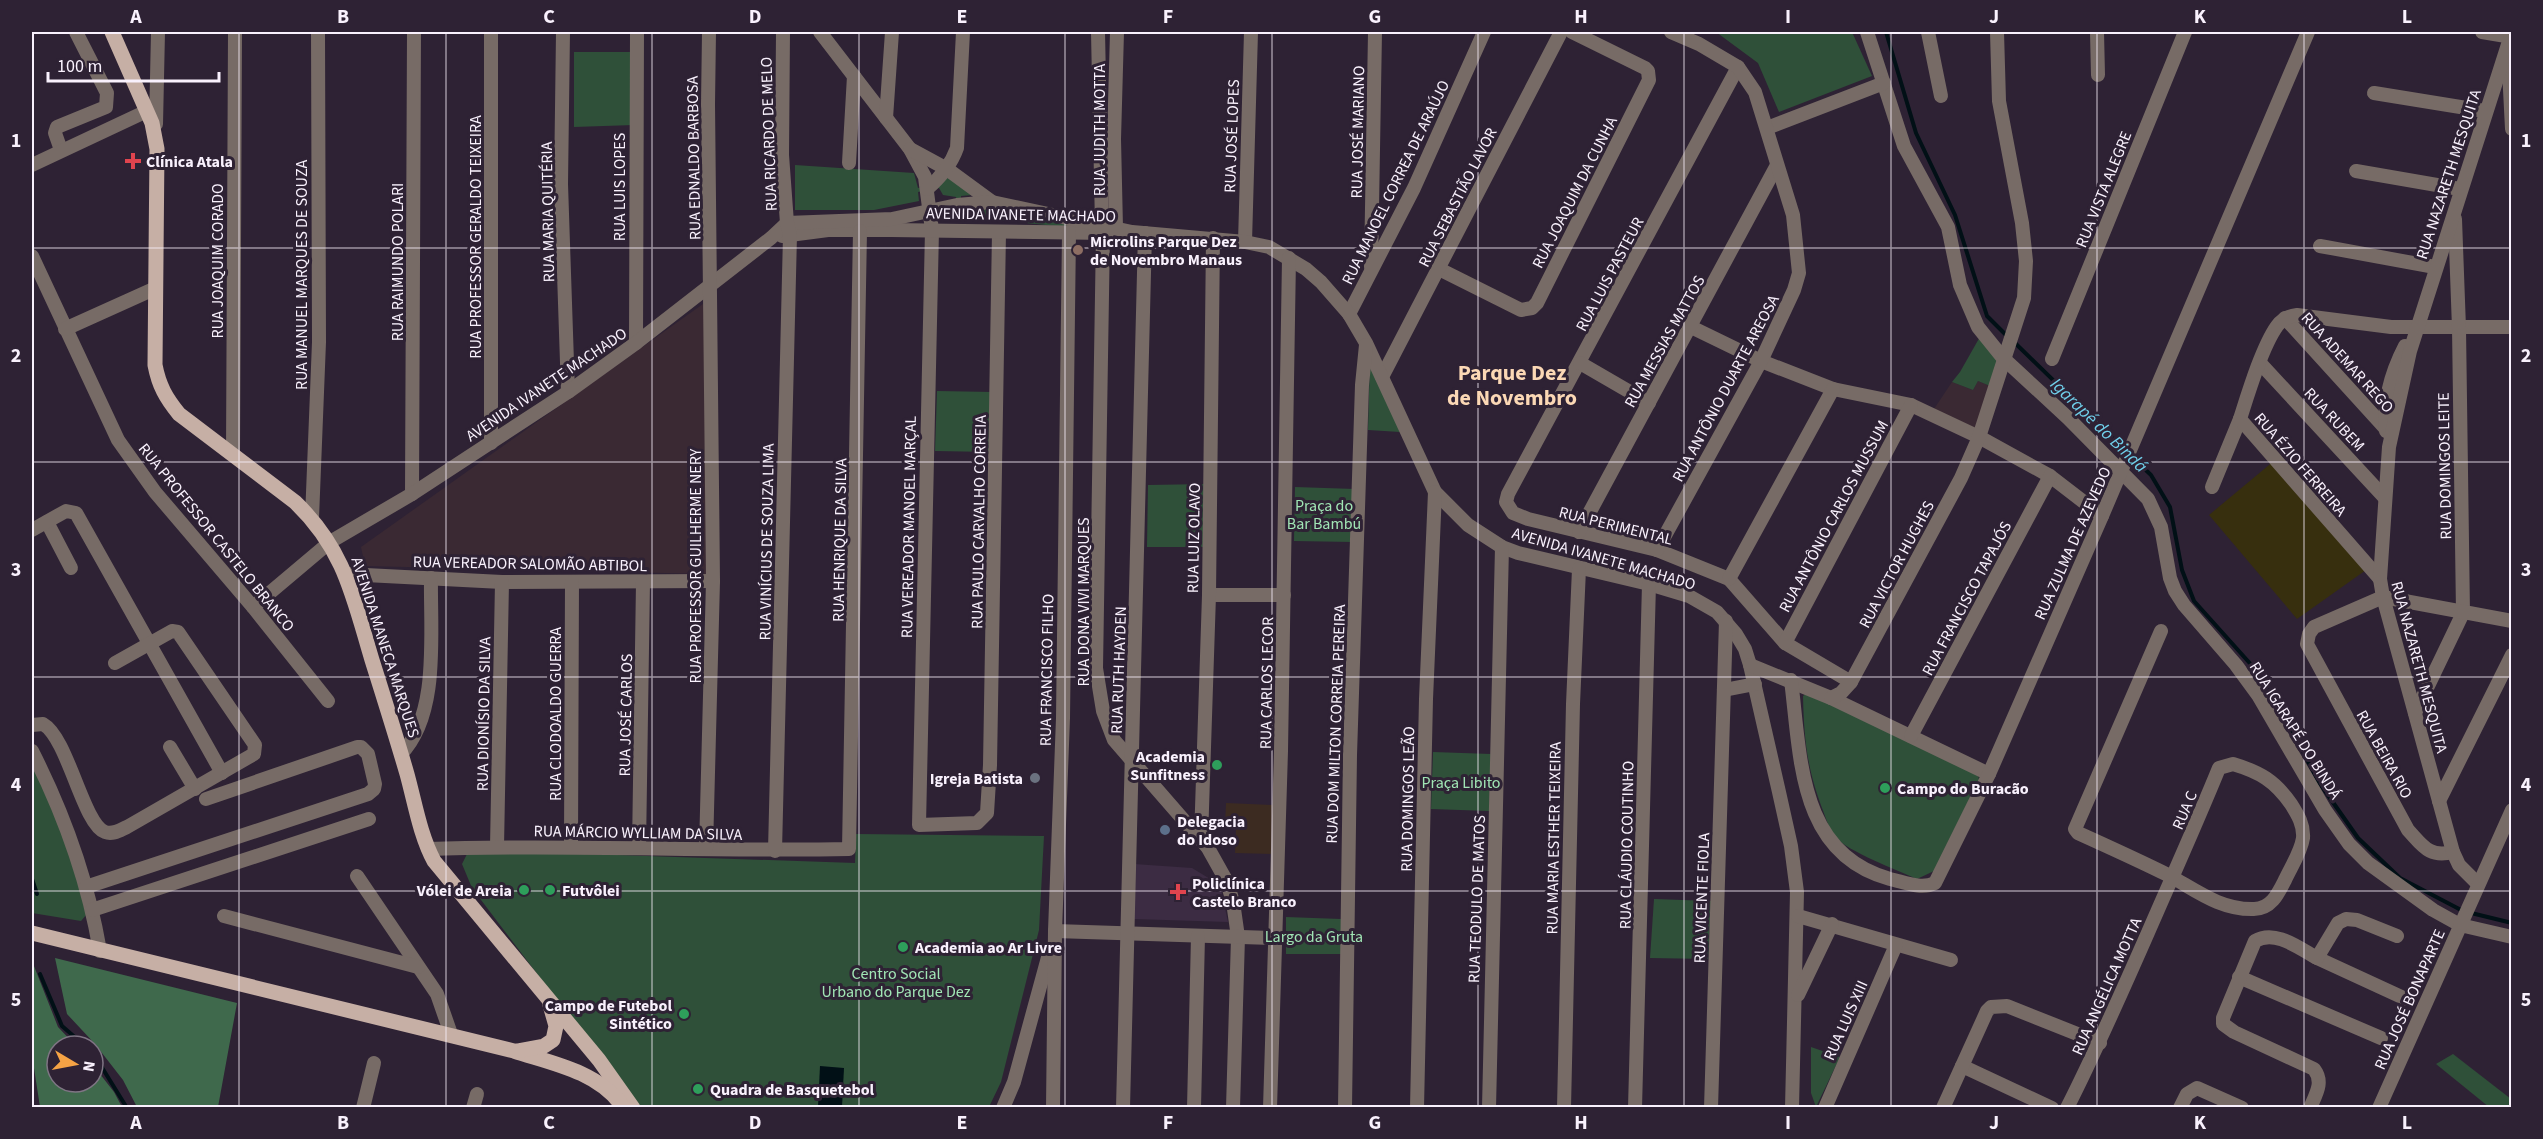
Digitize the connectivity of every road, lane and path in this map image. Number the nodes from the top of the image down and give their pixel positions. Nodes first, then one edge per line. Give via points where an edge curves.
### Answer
1 (76, 32) edge
2 (112, 32) edge
3 (158, 32) edge
4 (235, 32) edge
5 (318, 32) edge
6 (414, 32) edge
7 (491, 32) edge
8 (563, 32) edge
9 (637, 32) edge
10 (709, 32) edge
11 (783, 32) edge
12 (820, 32) edge
13 (892, 32) edge
14 (963, 32) edge
15 (1098, 32) edge
16 (1117, 32) edge
17 (1251, 32) edge
18 (1375, 32) edge
19 (1484, 32) edge
20 (1561, 32) edge
21 (1572, 32) edge
22 (1671, 32) edge
23 (1867, 32) edge
24 (1928, 32) edge
25 (1997, 32) edge
26 (2097, 32) edge
27 (2185, 32) edge
28 (2308, 32) edge
29 (2482, 32) edge
30 (2510, 37) edge
31 (1701, 38) edge
32 (1738, 68) junction
33 (2098, 75) dead end
34 (854, 76) junction
35 (1884, 83) junction
36 (2374, 93) dead end
37 (1941, 96) dead end
38 (147, 111) junction
39 (2485, 111) junction
40 (886, 118) junction
41 (1767, 128) junction
42 (2511, 129) edge
43 (155, 135) junction
44 (910, 149) junction
45 (61, 150) junction
46 (849, 162) dead end
47 (32, 165) edge
48 (1777, 165) junction
49 (947, 169) junction
50 (2356, 171) dead end
51 (927, 189) junction
52 (2460, 189) junction
53 (992, 202) junction
54 (2454, 208) junction
55 (930, 211) junction
56 (1033, 212) junction
57 (789, 229) junction
58 (932, 230) junction
59 (1102, 230) junction
60 (1122, 230) junction
61 (860, 231) junction
62 (999, 232) junction
63 (1026, 232) junction
64 (1069, 232) junction
65 (1146, 234) junction
66 (1212, 238) junction
67 (1245, 242) junction
68 (2320, 246) dead end
69 (32, 256) edge
70 (1289, 258) junction
71 (2436, 267) junction
72 (1371, 269) junction
73 (1439, 269) junction
74 (711, 284) junction
75 (156, 288) junction
76 (1349, 314) junction
77 (2285, 318) junction
78 (2416, 326) junction
79 (1691, 327) junction
80 (2511, 327) edge
81 (2459, 328) junction
82 (65, 329) junction
83 (1366, 343) junction
84 (636, 344) junction
85 (2005, 352) junction
86 (2052, 359) dead end
87 (1761, 361) junction
88 (1580, 363) junction
89 (2260, 363) junction
90 (1382, 378) junction
91 (1833, 389) junction
92 (568, 392) junction
93 (1649, 403) junction
94 (1911, 405) junction
95 (2240, 419) junction
96 (2386, 429) junction
97 (1979, 437) junction
98 (491, 443) junction
99 (2389, 447) junction
100 (233, 454) junction
101 (2123, 467) junction
102 (2050, 476) junction
103 (2212, 486) dead end
104 (1435, 492) junction
105 (412, 494) junction
106 (1508, 494) joint
107 (2385, 498) junction
108 (2102, 516) junction
109 (312, 518) junction
110 (47, 522) junction
111 (32, 530) edge
112 (1580, 532) junction
113 (330, 542) junction
114 (1502, 547) junction
115 (1658, 550) junction
116 (71, 568) dead end
117 (1579, 569) junction
118 (346, 574) junction
119 (431, 578) junction
120 (1729, 579) junction
121 (2380, 579) junction
122 (713, 581) junction
123 (502, 582) junction
124 (572, 582) junction
125 (643, 582) junction
126 (1649, 584) junction
127 (1209, 595) junction
128 (1284, 595) junction
129 (2383, 597) junction
130 (253, 607) junction
131 (2463, 613) junction
132 (1726, 621) junction
133 (2511, 621) edge
134 (2161, 631) dead end
135 (1785, 643) junction
136 (149, 645) junction
137 (2511, 655) edge
138 (115, 663) dead end
139 (1750, 665) junction
140 (1791, 680) junction
141 (1851, 682) junction
142 (1755, 684) junction
143 (1724, 690) junction
144 (1831, 698) junction
145 (328, 701) dead end
146 (2415, 713) junction
147 (32, 725) edge
148 (1911, 736) junction
149 (170, 747) dead end
150 (32, 751) edge
151 (401, 754) junction
152 (1131, 762) junction
153 (222, 773) junction
154 (1989, 774) junction
155 (195, 789) junction
156 (206, 799) dead end
157 (2439, 801) junction
158 (2511, 810) edge
159 (987, 813) joint
160 (369, 819) dead end
161 (1201, 839) junction
162 (571, 846) junction
163 (497, 847) junction
164 (639, 848) junction
165 (428, 849) junction
166 (706, 849) junction
167 (849, 849) joint
168 (775, 851) junction
169 (2453, 852) junction
170 (357, 876) dead end
171 (2172, 878) junction
172 (2478, 884) junction
173 (86, 887) junction
174 (92, 910) junction
175 (224, 916) dead end
176 (1798, 916) junction
177 (2461, 923) junction
178 (1832, 924) junction
179 (1055, 931) junction
180 (32, 933) edge
181 (1127, 933) junction
182 (1198, 936) junction
183 (2397, 936) dead end
184 (1238, 937) junction
185 (2511, 937) edge
186 (1275, 938) junction
187 (1896, 945) junction
188 (100, 951) junction
189 (2317, 957) junction
190 (1951, 960) dead end
191 (418, 967) junction
192 (2239, 977) junction
193 (549, 999) junction
194 (2406, 999) dead end
195 (1795, 1001) junction
196 (451, 1034) junction
197 (2381, 1038) dead end
198 (2100, 1043) junction
199 (514, 1051) junction
200 (374, 1063) dead end
201 (1962, 1066) junction
202 (2182, 1104) edge
203 (363, 1107) edge
204 (623, 1107) edge
205 (633, 1107) edge
206 (1003, 1107) edge
207 (1053, 1107) edge
208 (1123, 1107) edge
209 (1194, 1107) edge
210 (1233, 1107) edge
211 (1270, 1107) edge
212 (1345, 1107) edge
213 (1417, 1107) edge
214 (1489, 1107) edge
215 (1564, 1107) edge
216 (1635, 1107) edge
217 (1711, 1107) edge
218 (1792, 1107) edge
219 (1824, 1107) edge
220 (1943, 1107) edge
221 (2052, 1107) edge
222 (2067, 1107) edge
223 (2242, 1107) edge
224 (2310, 1107) edge
225 (2379, 1107) edge

1 - 45 street via 107,93 108,103 57,127
2 - 38 main road, AVENIDA MANECA MARQUES
3 - 43 street
4 - 100 street, RUA JOAQUIM CORADO
5 - 109 street, RUA MANUEL MARQUES DE SOUZA via 319,342
6 - 105 street, RUA RAIMUNDO POLARI
7 - 98 street, RUA PROFESSOR GERALDO TEIXEIRA
8 - 92 street, RUA MARIA QUITÉRIA via 561,184
9 - 84 street, RUA LUIS LOPES
10 - 74 street, RUA EDNALDO BARBOSA
11 - 57 street, RUA RICARDO DE MELO via 782,155
12 - 34 street
13 - 40 street
14 - 49 street via 960,126 957,148
15 - 59 street, RUA JUDITH MOTTA
16 - 60 street, RUA JUDITH MOTTA via 1114,139
17 - 67 street, RUA JOSÉ LOPES
18 - 72 street, RUA JOSÉ MARIANO
19 - 72 street, RUA MANOEL CORREA DE ARAÚJO via 1414,188
20 - 73 street, RUA SEBASTIÃO LAVOR
21 - 73 street, RUA JOAQUIM DA CUNHA via 1645,68 1649,80 1537,303 1521,310
22 - 31 street
23 - 35 street, RUA IGARAPÉ DO BINDÁ
24 - 37 street
25 - 85 street, RUA VICTOR HUGHES via 2000,101 2026,261 2024,297
26 - 33 street
27 - 86 street, RUA VISTA ALEGRE
28 - 101 street, RUA ZULMA DE AZEVEDO
29 - 30 street
30 - 39 street, RUA NAZARETH MESQUITA
30 - 42 street
31 - 32 street
32 - 41 street, RUA ANTÔNIO DUARTE AREOSA via 1755,92
32 - 88 street, RUA LUIS PASTEUR
34 - 40 street
34 - 46 street
35 - 41 street
35 - 85 street, RUA IGARAPÉ DO BINDÁ via 1904,146 1948,227 1967,308 1978,327
36 - 39 street
38 - 43 main road, AVENIDA MANECA MARQUES
38 - 45 street
39 - 52 street, RUA NAZARETH MESQUITA
40 - 44 street
41 - 48 street, RUA ANTÔNIO DUARTE AREOSA
43 - 75 main road, AVENIDA MANECA MARQUES
44 - 49 street
44 - 51 street, RUA VEREADOR MANOEL MARÇAL
45 - 47 street
48 - 79 street, RUA MESSIAS MATTOS
48 - 87 street, RUA ANTÔNIO DUARTE AREOSA via 1793,215 1799,273
49 - 51 street
49 - 53 street
50 - 52 street
51 - 55 street, RUA VEREADOR MANOEL MARÇAL
52 - 54 street, RUA NAZARETH MESQUITA
53 - 55 street, AVENIDA IVANETE MACHADO
53 - 56 street, AVENIDA IVANETE MACHADO
54 - 71 street, RUA NAZARETH MESQUITA
54 - 81 street, RUA DOMINGOS LEITE
55 - 57 street, AVENIDA IVANETE MACHADO via 876,221 807,221
55 - 58 street, RUA VEREADOR MANOEL MARÇAL
56 - 59 street, AVENIDA IVANETE MACHADO
56 - 63 street
57 - 61 street, AVENIDA IVANETE MACHADO
57 - 74 street, AVENIDA IVANETE MACHADO via 771,238
57 - 168 street, RUA VINÍCIUS DE SOUZA LIMA
58 - 61 street, AVENIDA IVANETE MACHADO
58 - 62 street, AVENIDA IVANETE MACHADO
58 - 159 street, RUA VEREADOR MANOEL MARÇAL via 919,825 977,823
59 - 60 street, AVENIDA IVANETE MACHADO
59 - 64 street, AVENIDA IVANETE MACHADO
59 - 152 street, RUA DONA VIVI MARQUES via 1096,668 1114,740
60 - 65 street, AVENIDA IVANETE MACHADO
61 - 167 street, RUA HENRIQUE DA SILVA
62 - 63 street, AVENIDA IVANETE MACHADO
62 - 159 street, RUA PAULO CARVALHO CORREIA
63 - 64 street, AVENIDA IVANETE MACHADO
64 - 179 street, RUA FRANCISCO FILHO
65 - 66 street, AVENIDA IVANETE MACHADO
65 - 152 street, RUA RUTH HAYDEN
66 - 67 street, AVENIDA IVANETE MACHADO
66 - 127 street, RUA LUIZ OLAVO
67 - 70 street, AVENIDA IVANETE MACHADO via 1269,247
68 - 71 street
69 - 82 street, RUA PROFESSOR CASTELO BRANCO
70 - 76 street, AVENIDA IVANETE MACHADO via 1321,282
70 - 128 street, RUA CARLOS LECOR
71 - 78 street, RUA NAZARETH MESQUITA
72 - 76 street, RUA MANOEL CORREA DE ARAÚJO
73 - 90 street, RUA SEBASTIÃO LAVOR
74 - 84 street, AVENIDA IVANETE MACHADO
74 - 122 street, RUA PROFESSOR GUILHERME NERY
75 - 82 street
75 - 100 main road, AVENIDA MANECA MARQUES via 158,383 179,414
76 - 83 street, AVENIDA IVANETE MACHADO
77 - 78 street via 2297,315 2391,327
77 - 89 street, RUA ÉZIO FERREIRA
77 - 96 street, RUA ADEMAR REGO
78 - 81 street
78 - 96 street, RUA NAZARETH MESQUITA via 2389,384
78 - 99 street, RUA NAZARETH MESQUITA
79 - 87 street
79 - 93 street, RUA MESSIAS MATTOS
80 - 81 street
81 - 131 street, RUA DOMINGOS LEITE
82 - 130 street, RUA PROFESSOR CASTELO BRANCO via 135,467
83 - 90 street, AVENIDA IVANETE MACHADO
83 - 212 street, RUA DOM MILTON CORREIA PEREIRA via 1350,754
84 - 92 street, AVENIDA IVANETE MACHADO
85 - 97 street, RUA VICTOR HUGHES
85 - 101 street, RUA IGARAPÉ DO BINDÁ
87 - 91 street
87 - 115 street, RUA ANTÔNIO DUARTE AREOSA
88 - 93 street
88 - 106 street, RUA LUIS PASTEUR
89 - 95 street, RUA ÉZIO FERREIRA
89 - 107 street, RUA RUBEM
90 - 104 street, AVENIDA IVANETE MACHADO
91 - 94 street
91 - 120 street
92 - 98 street, AVENIDA IVANETE MACHADO
93 - 112 street, RUA MESSIAS MATTOS
94 - 97 street
94 - 135 street, RUA ANTÔNIO CARLOS MUSSUM
95 - 103 street
95 - 121 street, RUA ÉZIO FERREIRA
96 - 99 street, RUA NAZARETH MESQUITA
97 - 102 street
97 - 141 street, RUA VICTOR HUGHES via 1961,478
98 - 105 street, AVENIDA IVANETE MACHADO
99 - 107 street, RUA NAZARETH MESQUITA
100 - 109 main road, AVENIDA MANECA MARQUES
101 - 108 street, RUA ZULMA DE AZEVEDO
101 - 177 street, RUA IGARAPÉ DO BINDÁ via 2156,512 2175,591 2258,694 2349,844 2388,879
102 - 108 street
102 - 148 street, RUA FRANCISCO TAPAJÓS
104 - 114 street, AVENIDA IVANETE MACHADO via 1468,525
104 - 213 street, RUA DOMINGOS LEÃO
105 - 113 street, AVENIDA IVANETE MACHADO
106 - 112 street, RUA PERIMENTAL via 1506,502 1513,513
107 - 121 street, RUA NAZARETH MESQUITA
108 - 154 street, RUA ZULMA DE AZEVEDO
109 - 113 main road, AVENIDA MANECA MARQUES
110 - 111 street
110 - 116 street
110 - 136 street via 66,511 76,513
112 - 115 street, RUA PERIMENTAL
113 - 118 main road, AVENIDA MANECA MARQUES
113 - 130 street, AVENIDA IVANETE MACHADO
114 - 117 street, AVENIDA IVANETE MACHADO
114 - 214 street, RUA TEODULO DE MATOS
115 - 120 street, RUA PERIMENTAL
117 - 126 street, AVENIDA IVANETE MACHADO
117 - 215 street, RUA MARIA ESTHER TEIXEIRA
118 - 119 street, RUA VEREADOR SALOMÃO ABTIBOL
118 - 151 main road, AVENIDA MANECA MARQUES
119 - 123 street, RUA VEREADOR SALOMÃO ABTIBOL
119 - 151 street via 429,692 419,731
120 - 135 street
121 - 129 street, RUA NAZARETH MESQUITA
122 - 125 street, RUA VEREADOR SALOMÃO ABTIBOL
122 - 166 street, RUA PROFESSOR GUILHERME NERY
123 - 124 street, RUA VEREADOR SALOMÃO ABTIBOL
123 - 163 street, RUA DIONÍSIO DA SILVA
124 - 125 street, RUA VEREADOR SALOMÃO ABTIBOL
124 - 162 street, RUA CLODOALDO GUERRA
125 - 164 street, RUA JOSÉ CARLOS
126 - 132 street, AVENIDA IVANETE MACHADO via 1697,600
126 - 216 street, RUA CLÁUDIO COUTINHO
127 - 128 street
127 - 161 street, RUA LUIZ OLAVO
128 - 186 street, RUA CARLOS LECOR
129 - 131 street
129 - 146 street, RUA NAZARETH MESQUITA
129 - 169 street, RUA BEIRA RIO via 2314,627 2307,644 2408,830 2434,854
130 - 145 street, RUA PROFESSOR CASTELO BRANCO
131 - 133 street
131 - 146 street, RUA DOMINGOS LEITE
132 - 139 street, AVENIDA IVANETE MACHADO
132 - 143 street, RUA VICENTE FIOLA
134 - 171 street via 2074,829
135 - 141 street
136 - 138 street
136 - 153 street
136 - 153 street via 172,631 178,632 255,745 254,754
137 - 157 street
139 - 140 street
139 - 142 street, AVENIDA IVANETE MACHADO
140 - 144 street
140 - 154 street, RUA ZULMA DE AZEVEDO via 1810,803 1822,830 1857,865 1887,878 1928,886 1940,876
141 - 144 street, RUA VICTOR HUGHES
142 - 143 street
142 - 176 street, AVENIDA IVANETE MACHADO via 1791,846
143 - 217 street, RUA VICENTE FIOLA
144 - 148 street
146 - 157 street, RUA NAZARETH MESQUITA
147 - 155 street via 43,724 54,736 95,821 107,832 128,827
148 - 154 street
149 - 155 street
150 - 173 street via 58,808
151 - 165 main road, AVENIDA MANECA MARQUES
152 - 161 street, RUA DONA VIVI MARQUES
152 - 181 street, RUA RUTH HAYDEN
153 - 155 street
156 - 173 street via 357,747 368,754 375,784 368,794
157 - 169 street, RUA NAZARETH MESQUITA
158 - 172 street, RUA JOSÉ BONAPARTE
160 - 174 street
161 - 184 street, RUA DONA VIVI MARQUES via 1227,882
162 - 163 street, RUA MÁRCIO WYLLIAM DA SILVA
162 - 164 street, RUA MÁRCIO WYLLIAM DA SILVA
163 - 165 street, RUA MÁRCIO WYLLIAM DA SILVA
164 - 166 street, RUA MÁRCIO WYLLIAM DA SILVA
165 - 193 main road, AVENIDA MANECA MARQUES via 441,873
166 - 168 street, RUA MÁRCIO WYLLIAM DA SILVA
167 - 168 street, RUA MÁRCIO WYLLIAM DA SILVA
169 - 172 street, RUA NAZARETH MESQUITA via 2459,865
170 - 191 street
171 - 171 street, RUA C via 2232,908 2268,905 2276,898 2301,848 2299,816 2279,787 2246,768 2233,764 2219,768
171 - 198 street, RUA ANGÉLICA MOTTA
172 - 177 street, RUA JOSÉ BONAPARTE
173 - 174 street
174 - 188 street
175 - 191 street
176 - 178 street
176 - 195 street, AVENIDA IVANETE MACHADO
177 - 185 street, RUA IGARAPÉ DO BINDÁ
177 - 225 street, RUA JOSÉ BONAPARTE
178 - 187 street
178 - 195 street
179 - 181 street
179 - 206 street via 1014,1082
179 - 207 street, RUA FRANCISCO FILHO
180 - 188 main road
181 - 182 street
181 - 208 street, RUA RUTH HAYDEN
182 - 184 street
182 - 209 street
183 - 189 street via 2357,920 2341,921
184 - 186 street
184 - 210 street, RUA DONA VIVI MARQUES
186 - 211 street, RUA CARLOS LECOR
187 - 190 street
187 - 219 street, RUA LUIS XIII
188 - 196 main road
189 - 192 street via 2284,940 2262,938 2255,941
189 - 194 street
191 - 196 street via 436,994
192 - 197 street
192 - 224 street via 2223,1023 2314,1070 2320,1082
193 - 199 main road via 556,1026 553,1040 544,1046
193 - 205 main road, AVENIDA MANECA MARQUES
195 - 218 street, AVENIDA IVANETE MACHADO
196 - 199 main road
198 - 201 street via 2007,1006 1991,1007
198 - 222 street, RUA ANGÉLICA MOTTA
199 - 204 main road via 587,1076
200 - 203 street
201 - 220 street
201 - 221 street
202 - 223 street via 2197,1088

